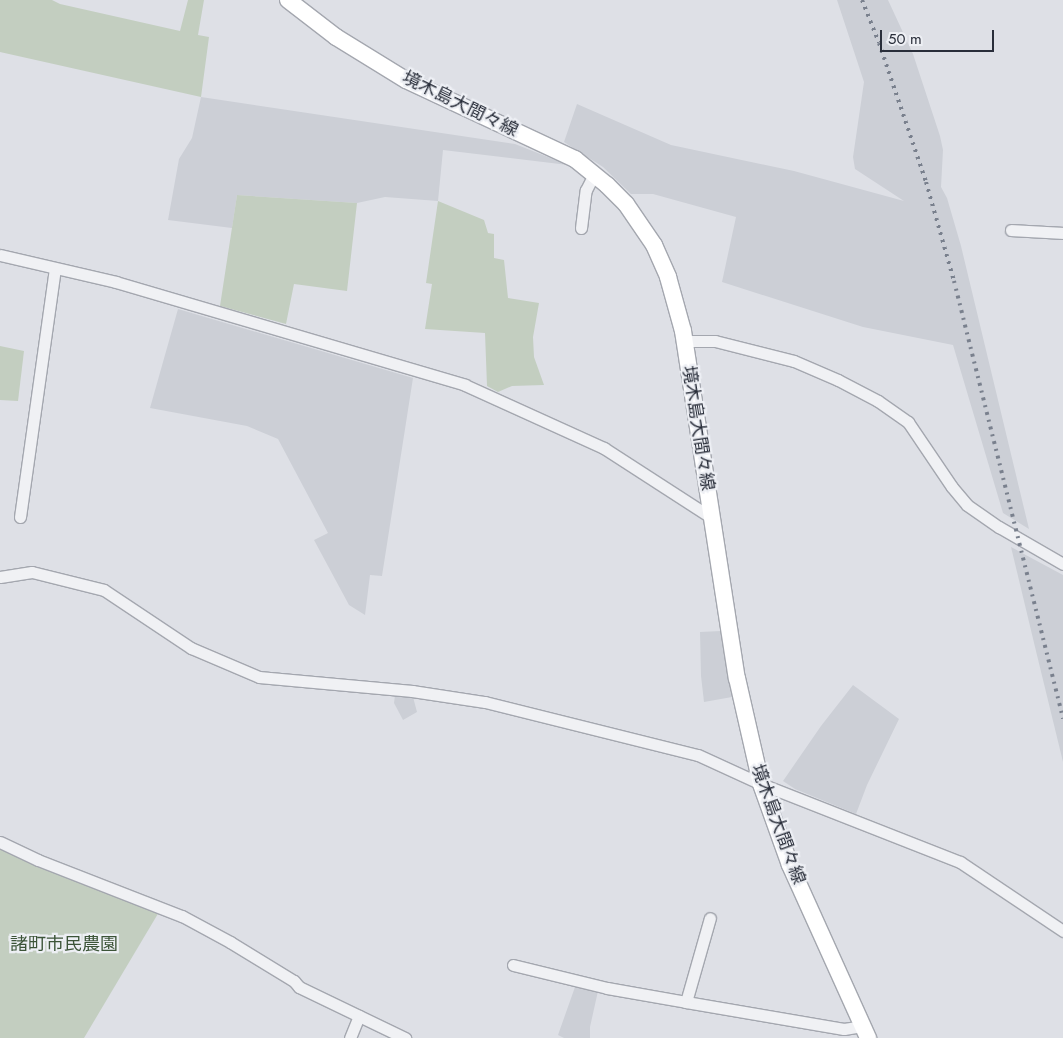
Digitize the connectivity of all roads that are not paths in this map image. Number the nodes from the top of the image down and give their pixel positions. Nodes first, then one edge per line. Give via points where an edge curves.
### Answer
1 (288, 0) edge
2 (594, 174) junction
3 (581, 228) dead end
4 (1011, 230) dead end
5 (1063, 233) edge
6 (0, 255) edge
7 (55, 268) junction
8 (684, 340) junction
9 (20, 517) dead end
10 (712, 518) junction
11 (1063, 564) edge
12 (0, 577) edge
13 (761, 784) junction
14 (0, 842) edge
15 (710, 918) dead end
16 (1063, 931) edge
17 (513, 965) dead end
18 (686, 1002) junction
19 (359, 1016) junction
20 (865, 1032) edge
21 (350, 1038) edge
22 (405, 1038) edge

1 - 2 main road, 境木島大間々線 via 336,37 406,80 566,154
2 - 3 street via 586,190
2 - 8 main road, 境木島大間々線 via 626,204 654,245 673,292
4 - 5 street
6 - 7 street
7 - 9 street
7 - 10 street via 128,285 465,385 596,444
8 - 10 main road, 境木島大間々線
8 - 11 street via 715,341 794,361 878,401 908,422 967,505
10 - 13 main road, 境木島大間々線 via 741,699
12 - 13 street via 32,572 104,590 191,648 259,677 412,691 485,702 698,755
13 - 16 street via 960,862
13 - 20 main road, 境木島大間々線 via 790,865
14 - 19 street via 182,916 230,942 299,987
15 - 18 street
17 - 18 street via 606,988
18 - 20 street
19 - 21 street
19 - 22 street

